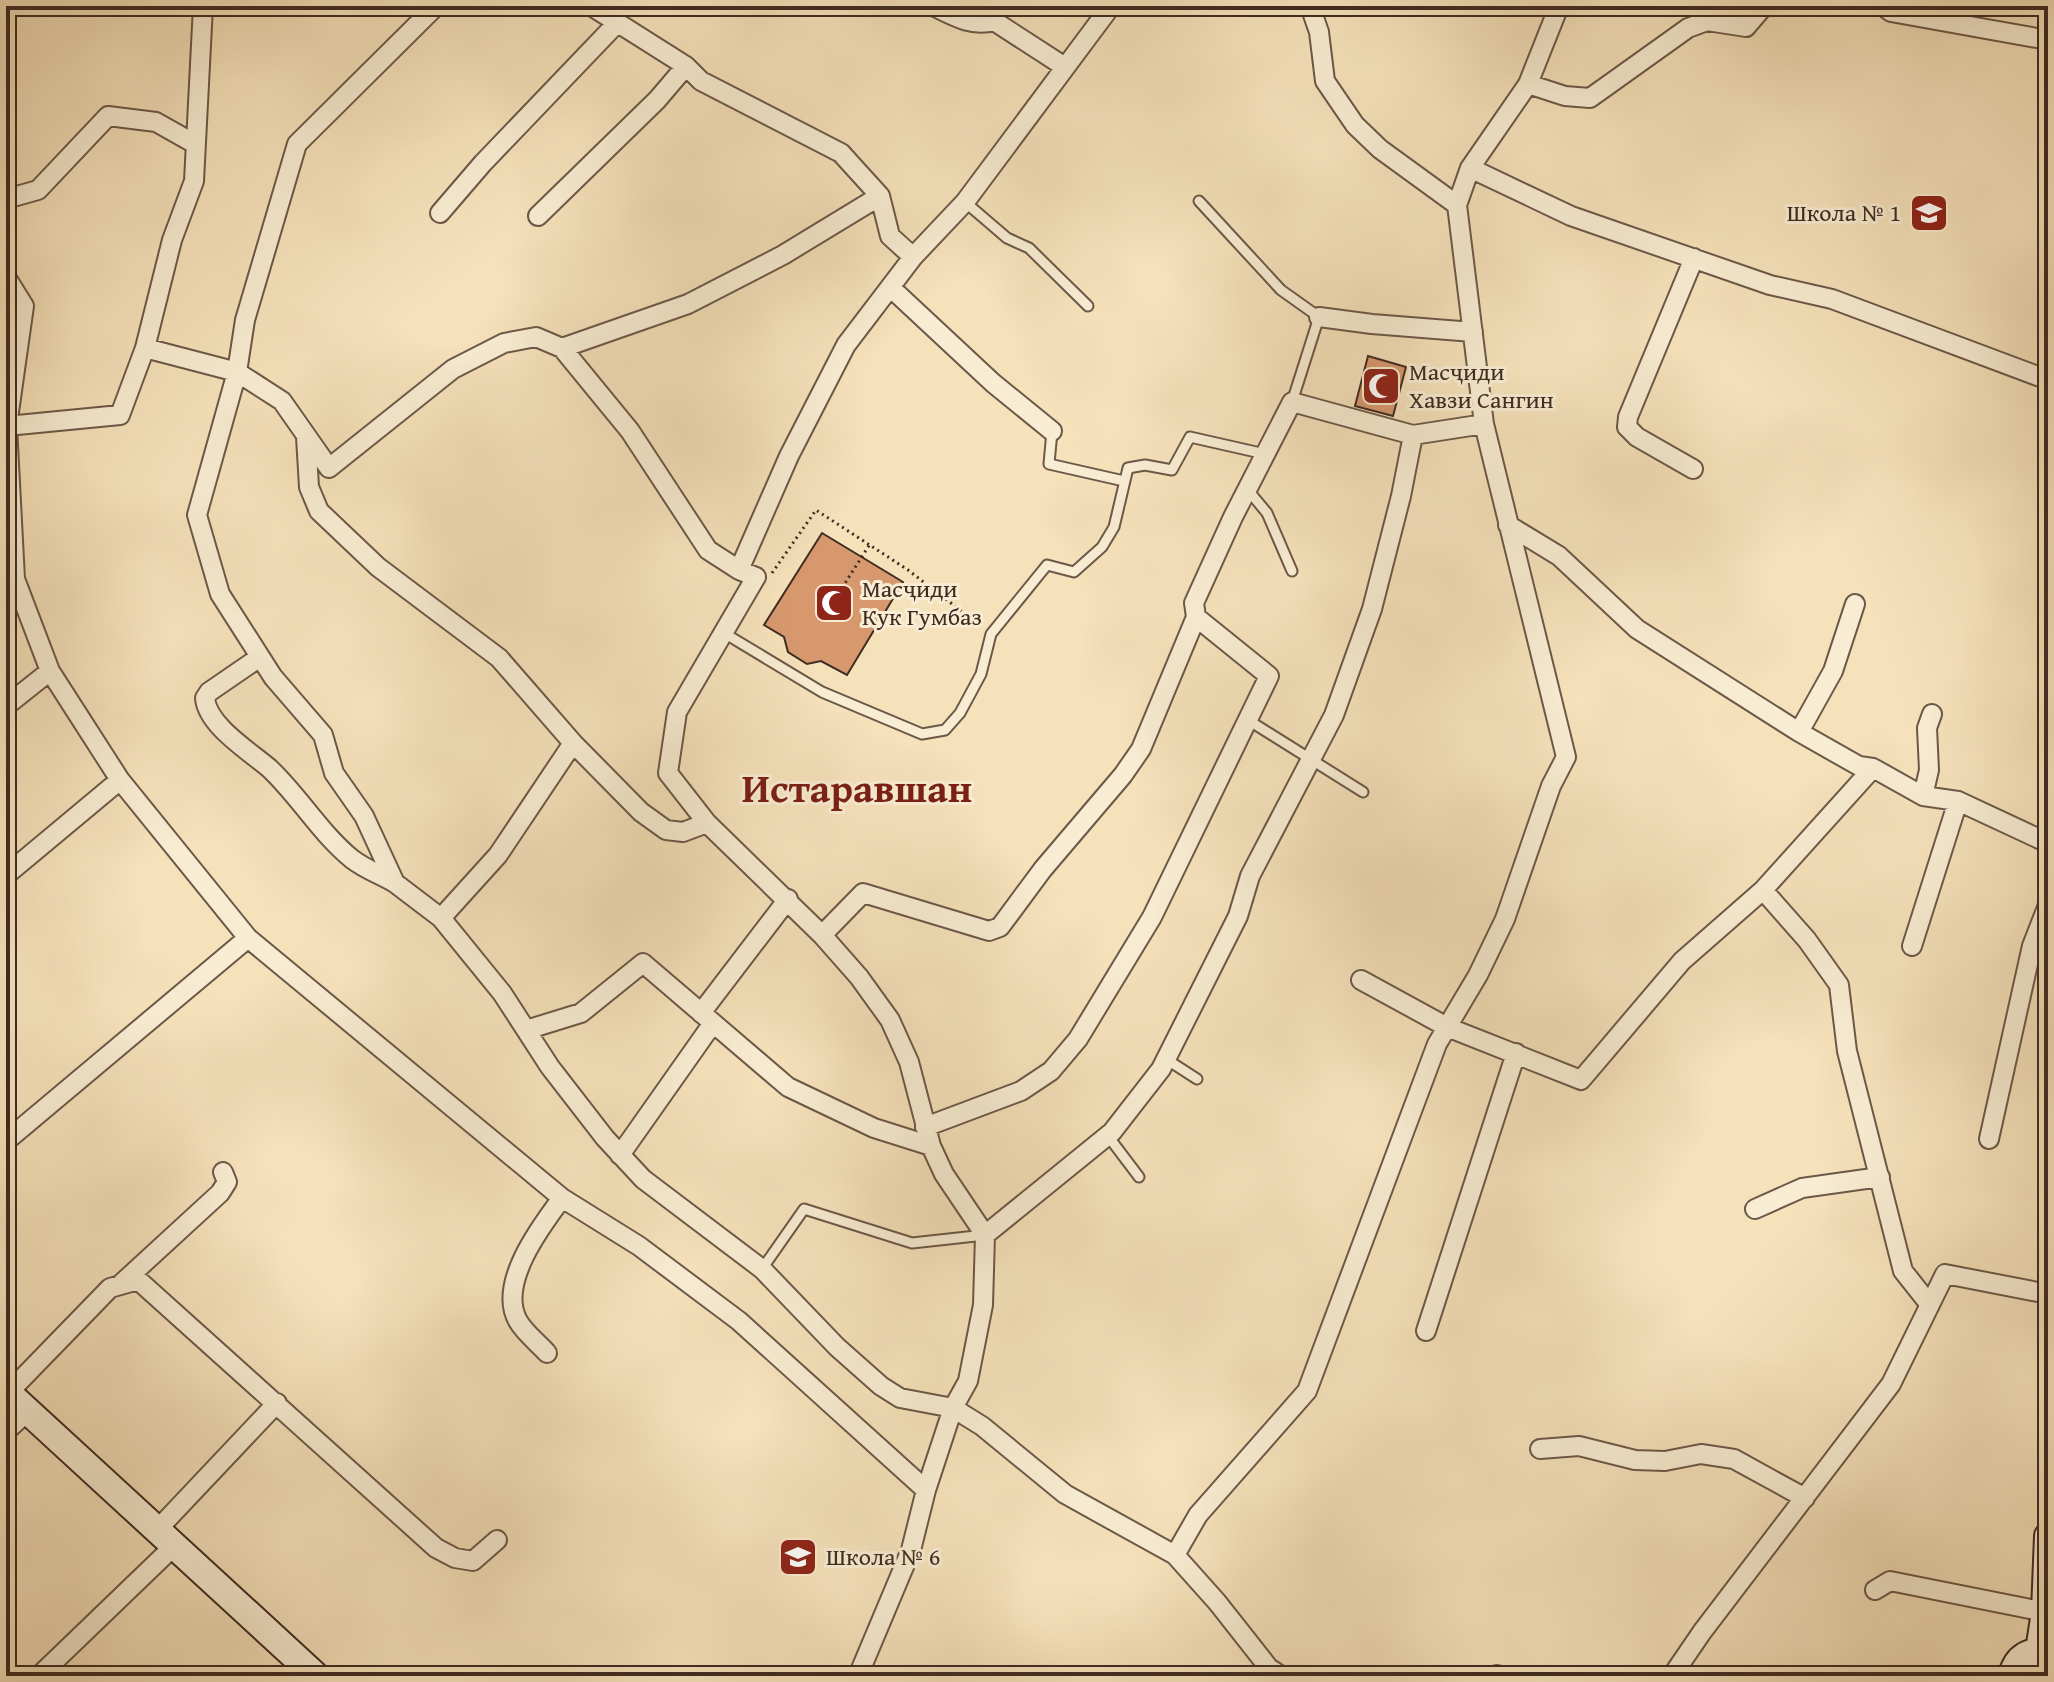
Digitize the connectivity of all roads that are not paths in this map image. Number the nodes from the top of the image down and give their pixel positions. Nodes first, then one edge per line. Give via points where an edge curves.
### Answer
1 (203, 6) edge
2 (436, 6) edge
3 (591, 6) edge
4 (933, 6) edge
5 (1111, 6) edge
6 (1310, 6) edge
7 (1559, 6) edge
8 (1764, 6) edge
9 (1883, 6) edge
10 (992, 13) edge
11 (618, 22) junction
12 (2048, 40) edge
13 (686, 66) junction
14 (1065, 67) junction
15 (1528, 84) junction
16 (195, 144) junction
17 (1470, 168) junction
18 (880, 196) junction
19 (6, 199) edge
20 (1199, 201) dead end
21 (965, 202) junction
22 (1457, 205) junction
23 (440, 213) dead end
24 (538, 216) dead end
25 (913, 257) junction
26 (1694, 258) junction
27 (6, 277) edge
28 (890, 287) junction
29 (1088, 306) dead end
30 (1319, 317) junction
31 (1473, 332) junction
32 (145, 348) junction
33 (562, 348) junction
34 (237, 372) junction
35 (2043, 378) dead end
36 (1292, 402) junction
37 (1484, 424) junction
38 (7, 426) edge
39 (1052, 431) joint
40 (306, 434) junction
41 (1413, 435) junction
42 (1265, 454) junction
43 (1693, 469) dead end
44 (1124, 481) junction
45 (1247, 489) junction
46 (1508, 525) junction
47 (1292, 571) dead end
48 (747, 573) junction
49 (11, 580) edge
50 (1855, 604) dead end
51 (1196, 617) junction
52 (724, 633) junction
53 (260, 657) junction
54 (50, 671) junction
55 (6, 706) edge
56 (1932, 714) dead end
57 (1248, 720) junction
58 (1799, 732) junction
59 (573, 743) junction
60 (1311, 758) junction
61 (1873, 768) junction
62 (120, 780) junction
63 (1363, 792) dead end
64 (1923, 796) junction
65 (1958, 801) junction
66 (707, 823) junction
67 (2048, 843) edge
68 (6, 875) edge
69 (395, 883) junction
70 (1763, 890) junction
71 (788, 899) junction
72 (2048, 905) edge
73 (441, 918) junction
74 (822, 935) junction
75 (248, 938) junction
76 (1912, 946) dead end
77 (1361, 980) dead end
78 (707, 1018) junction
79 (1447, 1027) junction
80 (526, 1030) junction
81 (1516, 1053) junction
82 (1166, 1059) junction
83 (1197, 1079) dead end
84 (925, 1127) junction
85 (1108, 1136) junction
86 (1989, 1139) dead end
87 (6, 1141) edge
88 (931, 1146) junction
89 (620, 1155) junction
90 (223, 1172) dead end
91 (1139, 1177) dead end
92 (1880, 1177) junction
93 (562, 1198) junction
94 (1755, 1209) dead end
95 (985, 1235) junction
96 (762, 1269) junction
97 (120, 1285) junction
98 (2048, 1294) edge
99 (1930, 1305) junction
100 (1426, 1331) dead end
101 (547, 1353) dead end
102 (7, 1392) edge
103 (277, 1403) junction
104 (953, 1408) junction
105 (27, 1412) junction
106 (6, 1431) edge
107 (1540, 1449) dead end
108 (926, 1490) junction
109 (1805, 1498) junction
110 (2048, 1536) edge
111 (165, 1538) junction
112 (497, 1540) dead end
113 (1175, 1555) junction
114 (1875, 1590) dead end
115 (2045, 1612) junction
116 (2044, 1652) edge
117 (39, 1676) edge
118 (316, 1676) edge
119 (858, 1676) edge
120 (1281, 1676) edge
121 (1672, 1676) edge
122 (2012, 1676) edge

1 - 16 street
2 - 34 street via 297,144 245,320
3 - 11 street
4 - 10 street via 973,23 982,24
5 - 14 street
6 - 22 street via 1325,81 1355,125
7 - 15 street
8 - 15 street via 1746,27 1707,21 1688,28 1590,98
9 - 12 street via 1891,12
10 - 14 street
11 - 13 street
11 - 23 street
13 - 18 street via 701,81 841,153
13 - 24 street
14 - 21 street
15 - 17 street
16 - 19 street via 156,122 108,116 38,190
16 - 32 street via 194,181 172,240
17 - 22 street
17 - 26 street via 1571,216
18 - 25 street via 890,236
18 - 33 street via 688,304
20 - 30 lane via 1281,290
21 - 25 street
21 - 29 lane via 1007,238 1029,248
22 - 31 street
25 - 28 street
26 - 35 street via 1770,285 1832,299
26 - 43 street via 1627,427
27 - 38 street via 24,306
28 - 39 street
28 - 48 street via 846,345 789,456
30 - 31 street
30 - 36 lane
31 - 37 street
32 - 34 street
32 - 38 street via 120,415
33 - 40 street via 536,337 504,343 453,369 329,468
33 - 48 street via 630,431 708,550
34 - 40 street via 282,401
34 - 53 street via 197,515 220,594
36 - 41 street
36 - 42 street
37 - 41 street
37 - 46 street
38 - 49 street
39 - 44 lane via 1049,464
40 - 59 street via 309,487 319,511 378,567 499,658
41 - 60 street via 1372,609 1334,715
42 - 44 lane via 1190,437 1172,470 1128,468
42 - 45 street
44 - 52 lane via 1114,527 1102,547 1074,572 1047,565 991,634 981,674 945,730 922,734 822,692
45 - 47 lane via 1267,513
45 - 51 street via 1194,603
46 - 58 street via 1559,556 1637,629
46 - 79 street via 1566,757 1505,919
48 - 52 street
49 - 54 street
50 - 58 street via 1833,671
51 - 57 street via 1269,676
51 - 74 street via 1141,749 1000,927 989,931 863,893
52 - 66 street via 677,712 668,773
53 - 69 street via 323,735 334,773 364,816
53 - 69 street via 209,692 205,709 271,770 335,843
54 - 55 street
54 - 62 street
56 - 64 street
57 - 60 lane
57 - 84 street via 1152,917 1078,1039 1051,1071 1021,1091
58 - 61 street via 1859,766
59 - 66 street via 666,830 683,832
59 - 73 street via 498,855
60 - 63 lane
60 - 82 street
61 - 64 street
61 - 70 street
62 - 68 street
62 - 75 street
64 - 65 street
65 - 67 street
65 - 76 street
66 - 71 street
69 - 73 street
70 - 81 street via 1682,961 1581,1080
70 - 92 street via 1839,985 1847,1051
71 - 74 street
71 - 78 street
72 - 86 street via 2032,946
73 - 80 street
74 - 84 street via 890,1020 909,1062
75 - 87 street
75 - 93 street
77 - 79 street
78 - 80 street via 643,963 581,1013
78 - 88 street via 788,1087 874,1128
78 - 89 street
79 - 81 street
79 - 113 street via 1307,1391 1198,1515
80 - 89 street
81 - 100 street
82 - 83 lane
82 - 85 street
84 - 88 street
85 - 91 lane
85 - 95 street
88 - 95 street
89 - 96 street via 643,1179
90 - 97 street via 227,1182 220,1193
92 - 94 street via 1802,1188
92 - 99 street via 1903,1271
93 - 101 street via 534,1236 512,1296 517,1320
93 - 108 street via 639,1246 739,1321
95 - 96 lane via 912,1243 804,1209
95 - 104 street via 983,1305 968,1381
96 - 104 street via 881,1386 900,1398
97 - 102 street via 110,1288
97 - 103 street via 138,1280
98 - 99 street via 1945,1274
99 - 109 street via 1891,1384
102 - 105 main road
103 - 111 street
103 - 112 street via 436,1548 473,1561
104 - 108 street
104 - 113 street via 1065,1494
105 - 106 street
105 - 111 main road
107 - 109 street via 1579,1446 1635,1460 1701,1454 1734,1459
108 - 119 street via 911,1550
109 - 121 street
110 - 115 main road
111 - 117 street
111 - 118 main road
113 - 120 street
114 - 115 street via 1890,1581
115 - 116 main road
116 - 122 main road via 2020,1659

